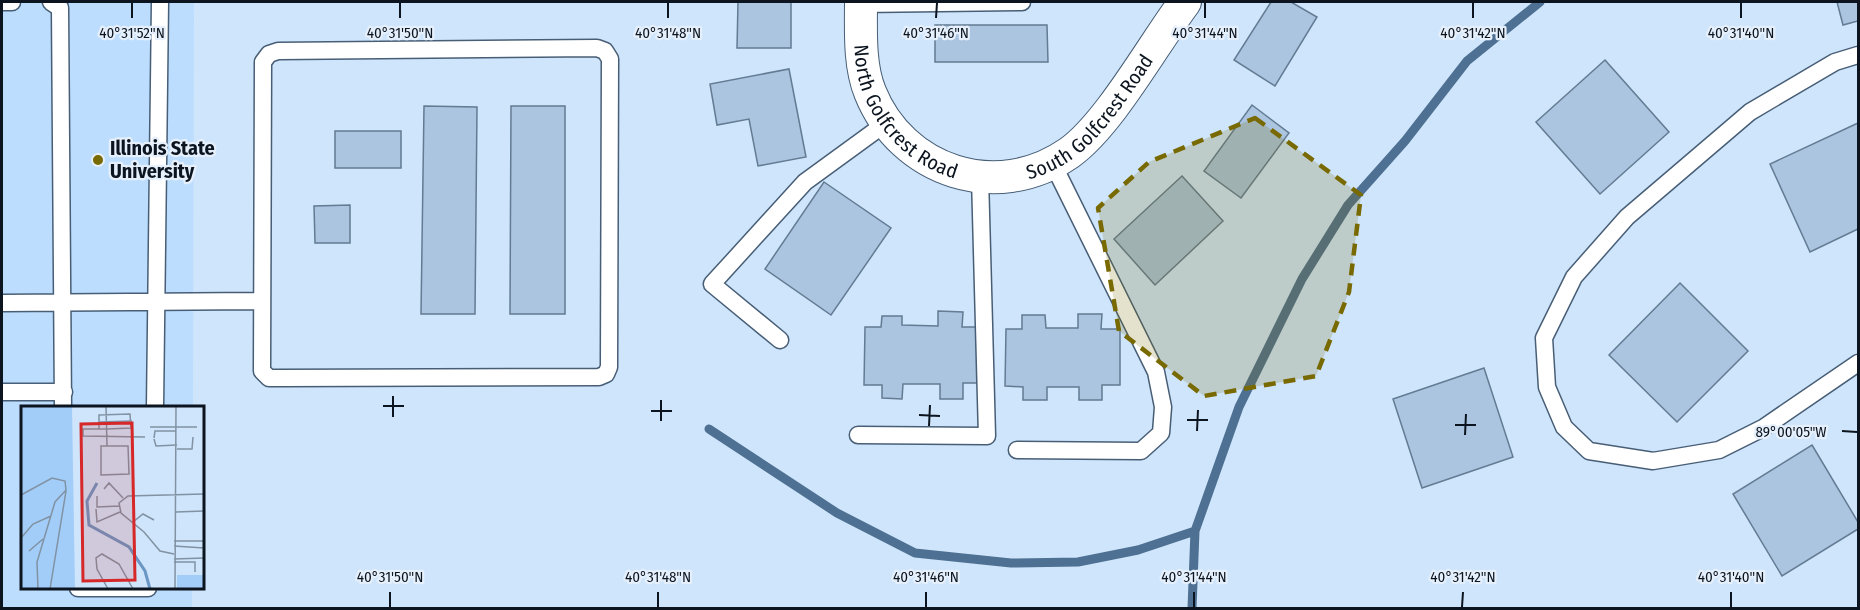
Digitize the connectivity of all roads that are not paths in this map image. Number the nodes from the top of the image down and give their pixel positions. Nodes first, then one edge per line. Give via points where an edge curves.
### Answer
1 (2, 2) edge
2 (12, 2) edge
3 (51, 2) edge
4 (160, 2) edge
5 (1022, 2) edge
6 (861, 3) edge
7 (1173, 6) edge
8 (1858, 55) edge
9 (886, 123) junction
10 (1052, 162) junction
11 (990, 177) junction
12 (262, 301) junction
13 (64, 302) junction
14 (156, 302) junction
15 (2, 303) edge
16 (780, 340) dead end
17 (1858, 363) edge
18 (2, 392) edge
19 (64, 400) edge
20 (155, 406) edge
21 (858, 435) dead end
22 (1017, 450) dead end

1 - 2 lane
3 - 13 lane via 60,8
4 - 14 lane
5 - 6 lane
6 - 9 street, North Golfcrest Road via 869,91
7 - 10 street, South Golfcrest Road via 1118,99 1070,153
8 - 17 lane via 1835,62 1750,112 1627,217 1574,277 1544,338 1547,387 1564,427 1589,451 1653,461 1719,450 1763,428
9 - 11 street, North Golfcrest Road via 922,158 945,170
9 - 16 lane via 805,182 712,284
10 - 11 street, South Golfcrest Road via 1026,173
10 - 22 lane via 1156,372 1163,407 1161,433 1141,451
11 - 21 lane via 987,436
12 - 12 lane via 263,62 269,54 597,48 605,51 610,59 606,374 269,378 262,372
12 - 14 lane
13 - 14 lane
13 - 15 lane
13 - 19 lane
14 - 20 lane
18 - 19 lane

